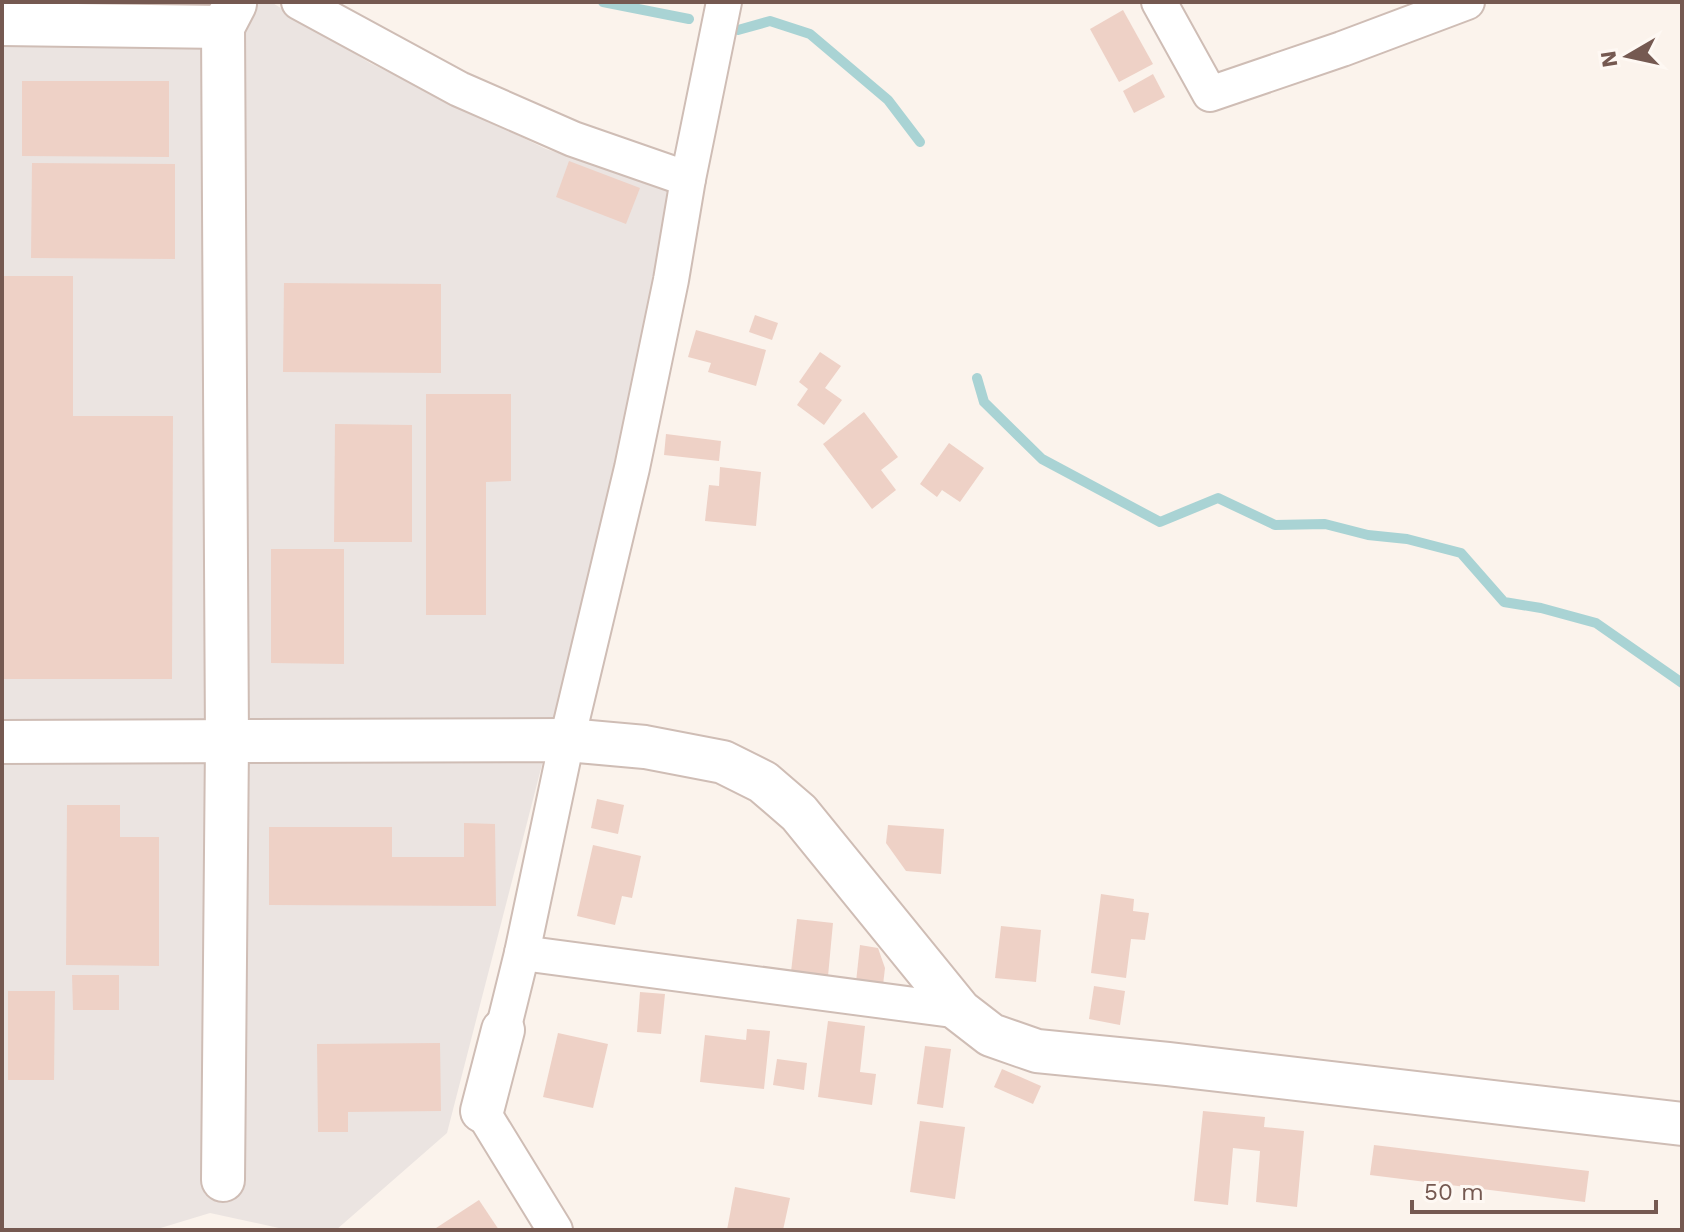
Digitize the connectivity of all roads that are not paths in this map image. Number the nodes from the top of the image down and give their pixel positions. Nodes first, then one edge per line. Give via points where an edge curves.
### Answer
1 (299, 2) edge
2 (724, 2) edge
3 (1159, 2) edge
4 (1467, 2) edge
5 (230, 14) edge
6 (2, 24) edge
7 (688, 179) junction
8 (567, 740) junction
9 (2, 742) edge
10 (227, 742) junction
11 (522, 953) junction
12 (960, 1011) junction
13 (503, 1030) joint
14 (482, 1111) joint
15 (1682, 1124) edge
16 (223, 1180) dead end
17 (555, 1230) edge

1 - 7 street via 459,89 573,139
2 - 7 street
3 - 4 street via 1210,94
5 - 6 street
5 - 10 street
7 - 8 street via 632,468
8 - 10 street
8 - 11 street
8 - 12 street via 723,762 763,782 799,813
9 - 10 street
10 - 16 street
11 - 12 street
11 - 13 street
12 - 15 street via 991,1035 1037,1051
13 - 14 street
14 - 17 street

